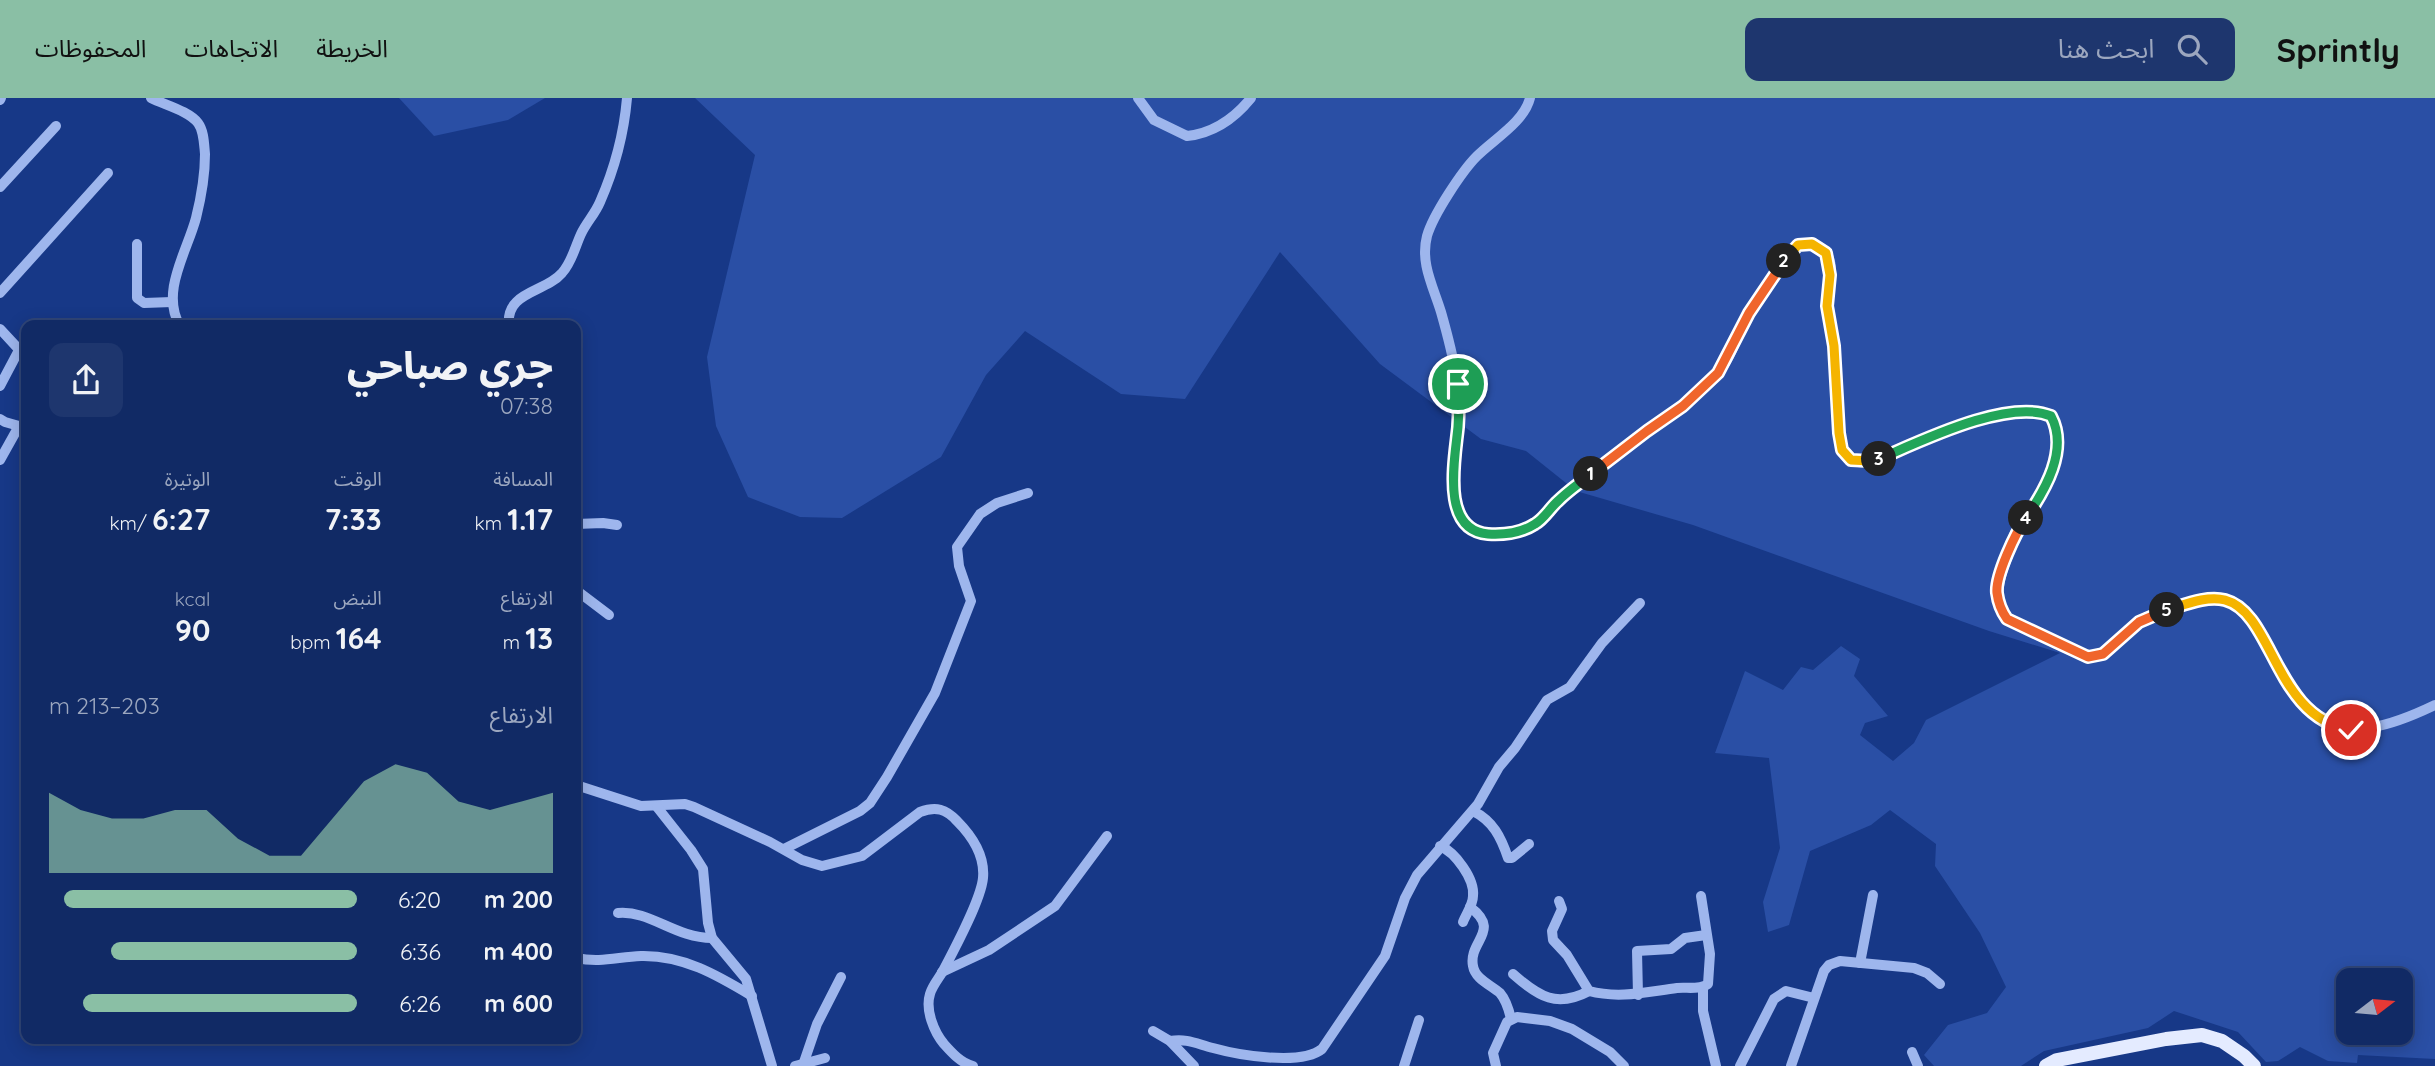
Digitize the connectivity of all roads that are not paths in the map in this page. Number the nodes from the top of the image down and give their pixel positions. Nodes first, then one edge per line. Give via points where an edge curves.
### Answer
1 (151, 98) edge
2 (627, 98) edge
3 (1138, 98) edge
4 (1251, 98) edge
5 (1530, 98) edge
6 (55, 126) dead end
7 (108, 173) dead end
8 (0, 187) edge
9 (137, 244) dead end
10 (0, 293) edge
11 (172, 302) junction
12 (177, 320) edge
13 (509, 320) edge
14 (0, 329) edge
15 (21, 353) edge
16 (21, 355) edge
17 (0, 386) edge
18 (0, 419) edge
19 (21, 426) edge
20 (21, 430) edge
21 (0, 460) edge
22 (1028, 493) dead end
23 (581, 524) edge
24 (617, 525) dead end
25 (581, 594) edge
26 (1640, 603) dead end
27 (609, 615) dead end
28 (2435, 705) edge
29 (581, 787) edge
30 (657, 807) junction
31 (1473, 811) junction
32 (1107, 836) dead end
33 (1528, 844) dead end
34 (1440, 846) junction
35 (784, 849) junction
36 (1873, 895) dead end
37 (1701, 896) dead end
38 (1559, 901) dead end
39 (1470, 907) junction
40 (618, 913) dead end
41 (1463, 922) dead end
42 (1706, 935) junction
43 (712, 938) junction
44 (581, 959) edge
45 (1860, 963) junction
46 (942, 972) junction
47 (1513, 974) dead end
48 (841, 977) dead end
49 (1940, 984) dead end
50 (1703, 987) junction
51 (1589, 991) junction
52 (1638, 995) junction
53 (752, 996) junction
54 (1815, 998) junction
55 (1557, 1000) junction
56 (1511, 1018) junction
57 (1419, 1020) dead end
58 (1550, 1021) junction
59 (1153, 1031) dead end
60 (1170, 1041) junction
61 (1912, 1052) dead end
62 (825, 1058) dead end
63 (799, 1064) edge
64 (772, 1066) edge
65 (973, 1066) edge
66 (1194, 1066) edge
67 (1404, 1066) edge
68 (1496, 1066) edge
69 (1624, 1066) edge
70 (1716, 1066) edge
71 (1740, 1066) edge
72 (1791, 1066) edge
73 (1918, 1066) edge
74 (2046, 1066) edge
75 (2254, 1066) edge

1 - 11 street via 192,117 202,128 204,145 196,219
2 - 13 street via 600,204 562,274 513,304
3 - 4 street via 1153,120 1187,136 1218,127
5 - 28 street via 1511,125 1461,173 1428,233 1423,259 1458,384 1455,498 1461,518 1473,530 1508,534 1538,523 1567,493 1683,406 1721,368 1785,258 1798,245 1812,244 1828,258 1827,306 1839,433 1848,458 1871,461 2013,412 2040,411 2051,416 2057,426 2051,474 2015,533 1998,583 2007,619 2088,657 2103,654 2150,616 2188,603 2225,600 2246,613 2285,681 2322,721 2351,730 2366,728
6 - 8 street
7 - 10 street
9 - 11 street via 137,298 144,303
11 - 12 street
14 - 15 street
16 - 17 street
18 - 19 street
20 - 21 street
22 - 35 street via 980,514 957,547 971,601 934,693 870,803
23 - 24 street
25 - 27 street
26 - 31 street via 1602,643 1570,687 1547,700
29 - 30 street
30 - 35 street via 685,804
30 - 43 street via 703,869
31 - 33 street via 1488,820 1508,858
31 - 34 street
32 - 46 street via 1055,906 989,950
34 - 39 street via 1457,858 1471,882
34 - 60 street via 1408,891 1376,972 1318,1052 1255,1056 1189,1040
35 - 46 street via 822,866 845,862 879,845 920,812 930,808 951,814 977,849 983,880
36 - 45 street
37 - 42 street
38 - 51 street via 1561,912 1553,940
39 - 41 street
39 - 56 street via 1480,914 1484,928 1474,970 1504,999
40 - 43 street via 633,911 687,935
42 - 50 street via 1710,977
42 - 52 street via 1685,938 1671,949 1637,951
43 - 53 street via 746,978
44 - 53 street via 594,962 640,956 688,962
45 - 49 street via 1914,968
45 - 54 street via 1829,965
46 - 65 street via 929,995 930,1015 937,1036
47 - 55 street
48 - 63 street
50 - 52 street
50 - 70 street via 1703,1011
51 - 52 street
51 - 55 street
53 - 64 street
54 - 71 street via 1786,991 1774,999
54 - 72 street
55 - 58 street
56 - 58 street
56 - 68 street via 1493,1053
57 - 67 street
58 - 69 street via 1585,1036
59 - 60 street
60 - 66 street
61 - 73 street
62 - 63 street
74 - 75 main road via 2066,1058 2202,1035 2222,1041

